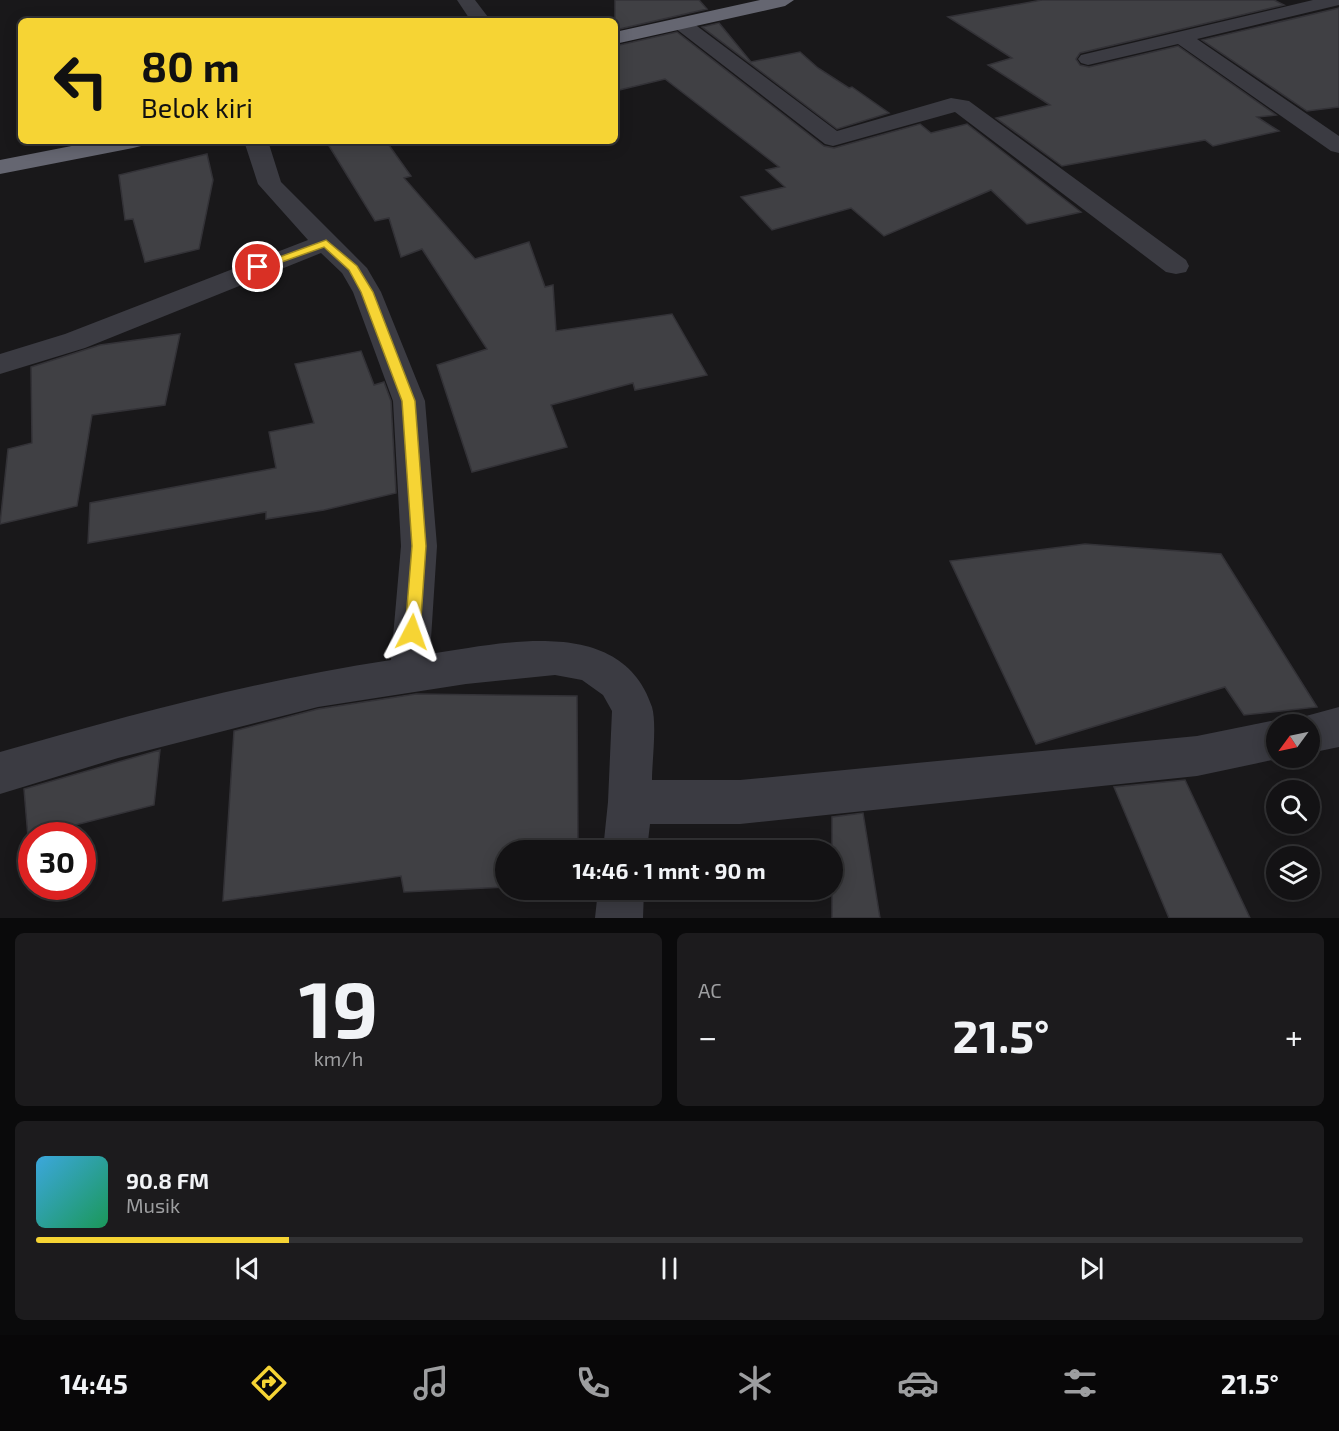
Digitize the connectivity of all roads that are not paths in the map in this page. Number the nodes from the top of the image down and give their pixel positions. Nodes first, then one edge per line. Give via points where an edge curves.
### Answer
1 (466, 0) edge
2 (785, 0) edge
3 (1337, 0) edge
4 (479, 18) edge
5 (682, 24) junction
6 (618, 37) edge
7 (1183, 38) junction
8 (1088, 59) dead end
9 (118, 144) edge
10 (257, 144) edge
11 (1339, 146) edge
12 (0, 167) edge
13 (326, 243) junction
14 (1176, 266) dead end
15 (0, 364) edge
16 (409, 675) junction
17 (1339, 727) edge
18 (1320, 731) edge
19 (1266, 742) edge
20 (0, 773) edge
21 (630, 802) junction
22 (626, 840) edge
23 (620, 900) edge
24 (619, 918) edge

1 - 4 street
2 - 5 highway
3 - 7 street
5 - 6 highway
5 - 14 street via 833,139 951,105 961,106
7 - 8 street
7 - 11 street
9 - 12 highway
10 - 13 street via 269,183
13 - 15 street via 75,341
13 - 16 street via 353,268 367,292 409,401 419,546
16 - 20 street via 318,690 118,738
16 - 21 street via 555,657 591,664 617,682 632,709
17 - 18 street
19 - 21 street via 1197,756 740,802
21 - 22 street
23 - 24 street

